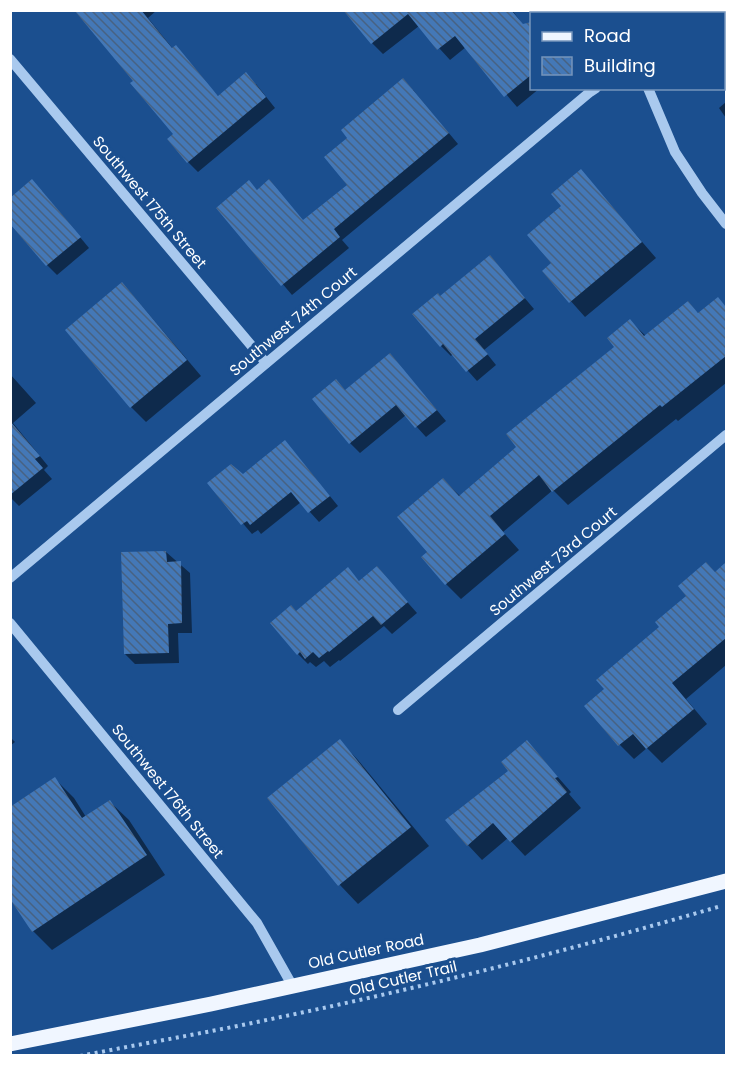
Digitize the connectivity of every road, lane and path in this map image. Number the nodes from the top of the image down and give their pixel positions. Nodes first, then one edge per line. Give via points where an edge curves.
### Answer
1 (10, 59) edge
2 (593, 90) edge
3 (649, 90) edge
4 (726, 223) edge
5 (266, 363) junction
6 (726, 435) edge
7 (10, 578) edge
8 (10, 623) edge
9 (398, 710) dead end
10 (726, 881) edge
11 (726, 904) edge
12 (292, 986) junction
13 (10, 1044) edge
14 (83, 1055) edge

1 - 5 street, Southwest 175th Street
2 - 5 street, Southwest 74th Court
3 - 4 street via 675,152
5 - 7 street, Southwest 74th Court
6 - 9 street, Southwest 73rd Court
8 - 12 street, Southwest 176th Street via 257,923
10 - 12 main road, Old Cutler Road via 517,937
11 - 14 path, Old Cutler Trail via 466,976
12 - 13 main road, Old Cutler Road

